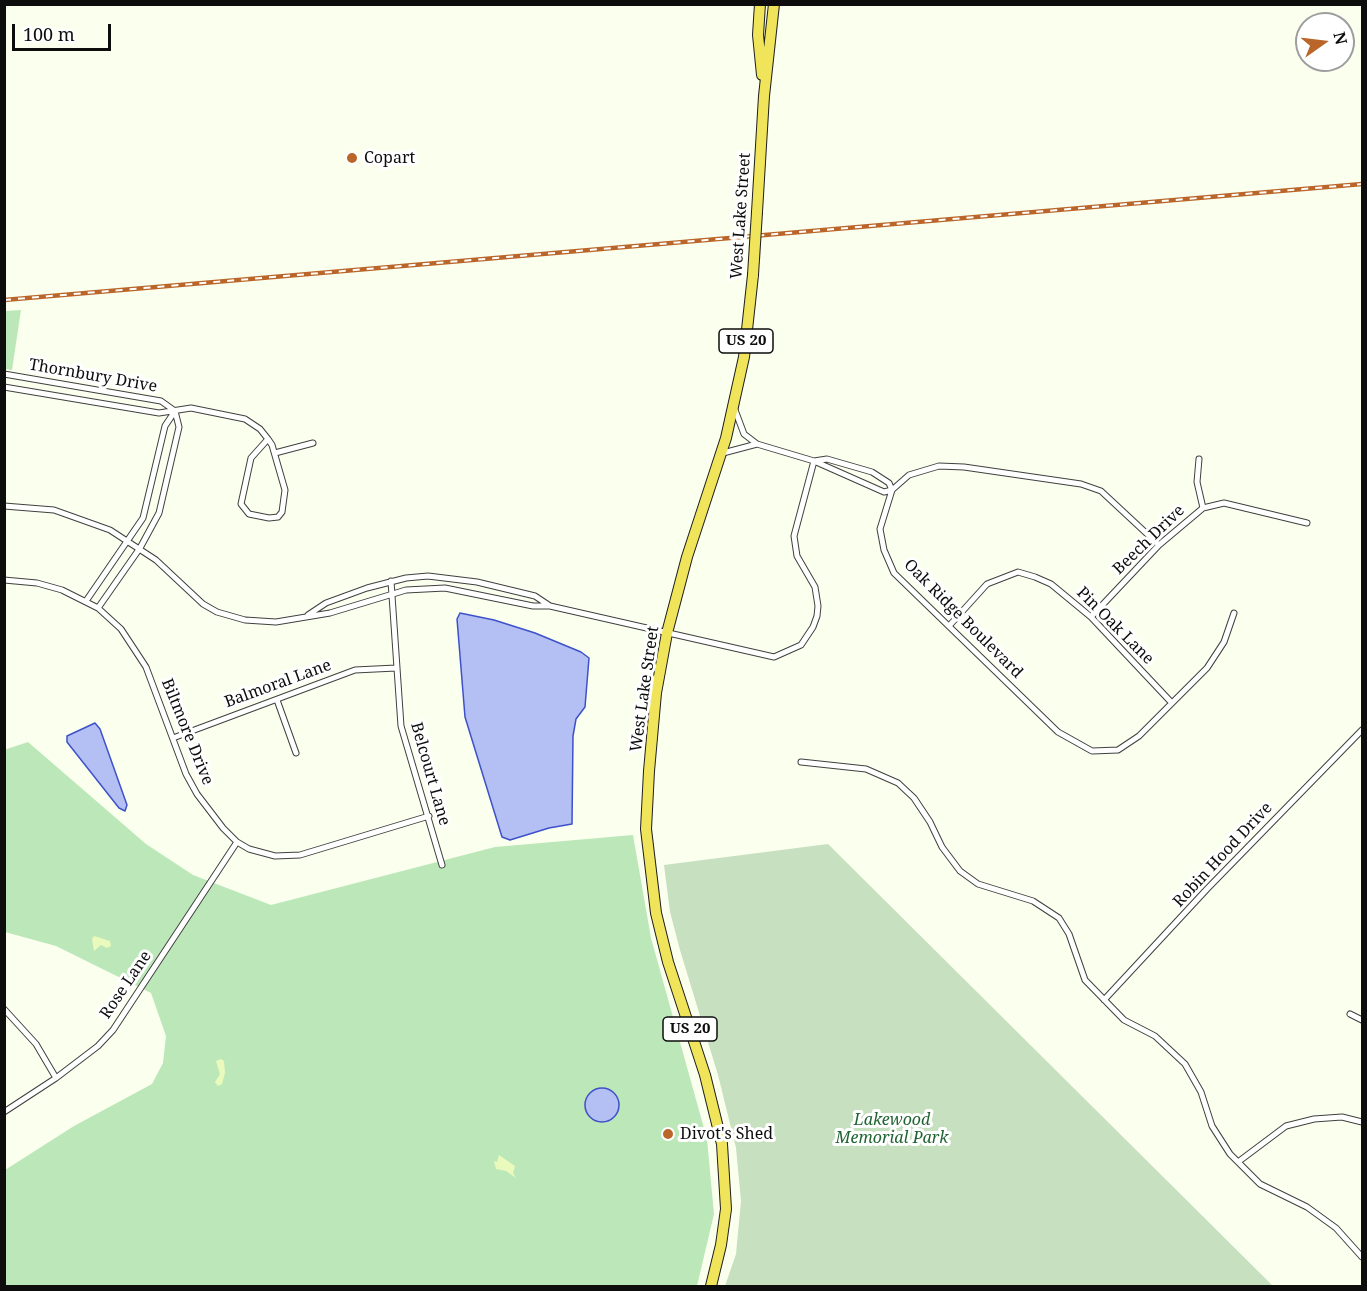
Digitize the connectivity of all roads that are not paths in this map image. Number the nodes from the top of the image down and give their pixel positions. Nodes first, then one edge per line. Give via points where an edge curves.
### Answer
1 (760, 4) edge
2 (774, 4) edge
3 (764, 96) junction
4 (4, 374) edge
5 (4, 387) edge
6 (734, 407) junction
7 (175, 411) junction
8 (268, 439) junction
9 (313, 443) dead end
10 (757, 444) junction
11 (275, 453) junction
12 (721, 453) junction
13 (1200, 459) dead end
14 (814, 461) junction
15 (892, 490) junction
16 (4, 506) edge
17 (1203, 508) junction
18 (1307, 524) dead end
19 (129, 540) junction
20 (1159, 545) junction
21 (140, 548) junction
22 (4, 580) edge
23 (391, 581) junction
24 (390, 593) junction
25 (86, 601) junction
26 (550, 606) junction
27 (98, 608) junction
28 (1234, 613) dead end
29 (307, 615) junction
30 (1091, 617) junction
31 (949, 626) junction
32 (667, 633) junction
33 (396, 668) junction
34 (277, 700) junction
35 (1171, 702) junction
36 (1362, 730) edge
37 (173, 738) junction
38 (296, 753) dead end
39 (801, 762) dead end
40 (429, 816) junction
41 (237, 842) junction
42 (441, 865) dead end
43 (1104, 1000) junction
44 (4, 1009) edge
45 (1350, 1014) dead end
46 (1362, 1020) edge
47 (56, 1078) junction
48 (4, 1112) edge
49 (1362, 1122) edge
50 (1238, 1162) junction
51 (1362, 1257) edge
52 (711, 1287) edge

1 - 3 highway, West Lake Street / US 20 via 758,35
2 - 3 highway, West Lake Street / US 20
3 - 6 highway, West Lake Street / US 20, bridge via 753,275
4 - 7 street, Thornbury Drive via 161,401
5 - 7 street, Thornbury Drive via 159,413
6 - 10 street via 744,434
6 - 12 highway, West Lake Street / US 20
7 - 8 street, Thornbury Drive via 191,408 236,416 253,423
7 - 19 street via 165,426 147,511
7 - 21 street via 179,428 162,506
8 - 11 street, Thornbury Drive
8 - 11 street, Thornbury Drive via 251,458 241,504 249,514 269,518 282,512 286,495
9 - 11 street
10 - 12 street
10 - 14 street
12 - 32 highway, West Lake Street / US 20
13 - 17 street via 1197,482
14 - 15 street via 884,492
14 - 15 street via 827,459 865,470 889,483
14 - 32 street via 794,536 797,556 815,587 818,606 813,627 801,645 784,655 763,657
15 - 20 street via 909,475 939,466 1081,484 1110,498
15 - 31 street, Oak Ridge Boulevard via 880,530 884,550 894,573
16 - 19 street via 39,507 73,515
17 - 18 street, Beech Drive via 1224,503
17 - 20 street, Beech Drive
19 - 21 street
19 - 25 street
20 - 30 street, Beech Drive
21 - 27 street
21 - 29 street via 193,597 217,612 260,623
22 - 25 street, Biltmore Drive via 50,585
23 - 24 street, Belcourt Lane
23 - 26 street via 454,577 535,596
23 - 29 street via 326,603
24 - 26 street via 445,588
24 - 29 street via 330,613
24 - 33 street, Belcourt Lane
25 - 27 street, Biltmore Drive
26 - 32 street
27 - 37 street, Biltmore Drive via 121,629 139,655
28 - 35 street, Oak Ridge Boulevard via 1224,642 1207,668
30 - 31 street, Pin Oak Lane via 1051,584 1018,572 987,584
30 - 35 street, Pin Oak Lane
31 - 35 street, Oak Ridge Boulevard via 1058,732 1092,751 1118,750 1139,736
32 - 52 highway, West Lake Street / US 20 via 656,693 646,830 656,913 722,1144 726,1209
33 - 34 street, Balmoral Lane via 355,670
33 - 40 street, Belcourt Lane via 401,726
34 - 37 street, Balmoral Lane
34 - 38 street
36 - 43 street, Robin Hood Drive
37 - 41 street, Biltmore Drive via 197,794
39 - 43 street via 866,769 898,783 914,798 960,871 978,884 1033,901 1059,918 1069,933 1085,980
40 - 41 street, Biltmore Drive via 338,846 288,857 262,854
40 - 42 street, Belcourt Lane
41 - 47 street, Rose Lane via 120,1022 98,1046
43 - 50 street via 1124,1020 1155,1036 1185,1064 1201,1092 1212,1126
44 - 47 street via 36,1044
45 - 46 street
47 - 48 street, Rose Lane
49 - 50 street via 1342,1117 1286,1125
50 - 51 street via 1260,1184 1307,1207 1336,1228

